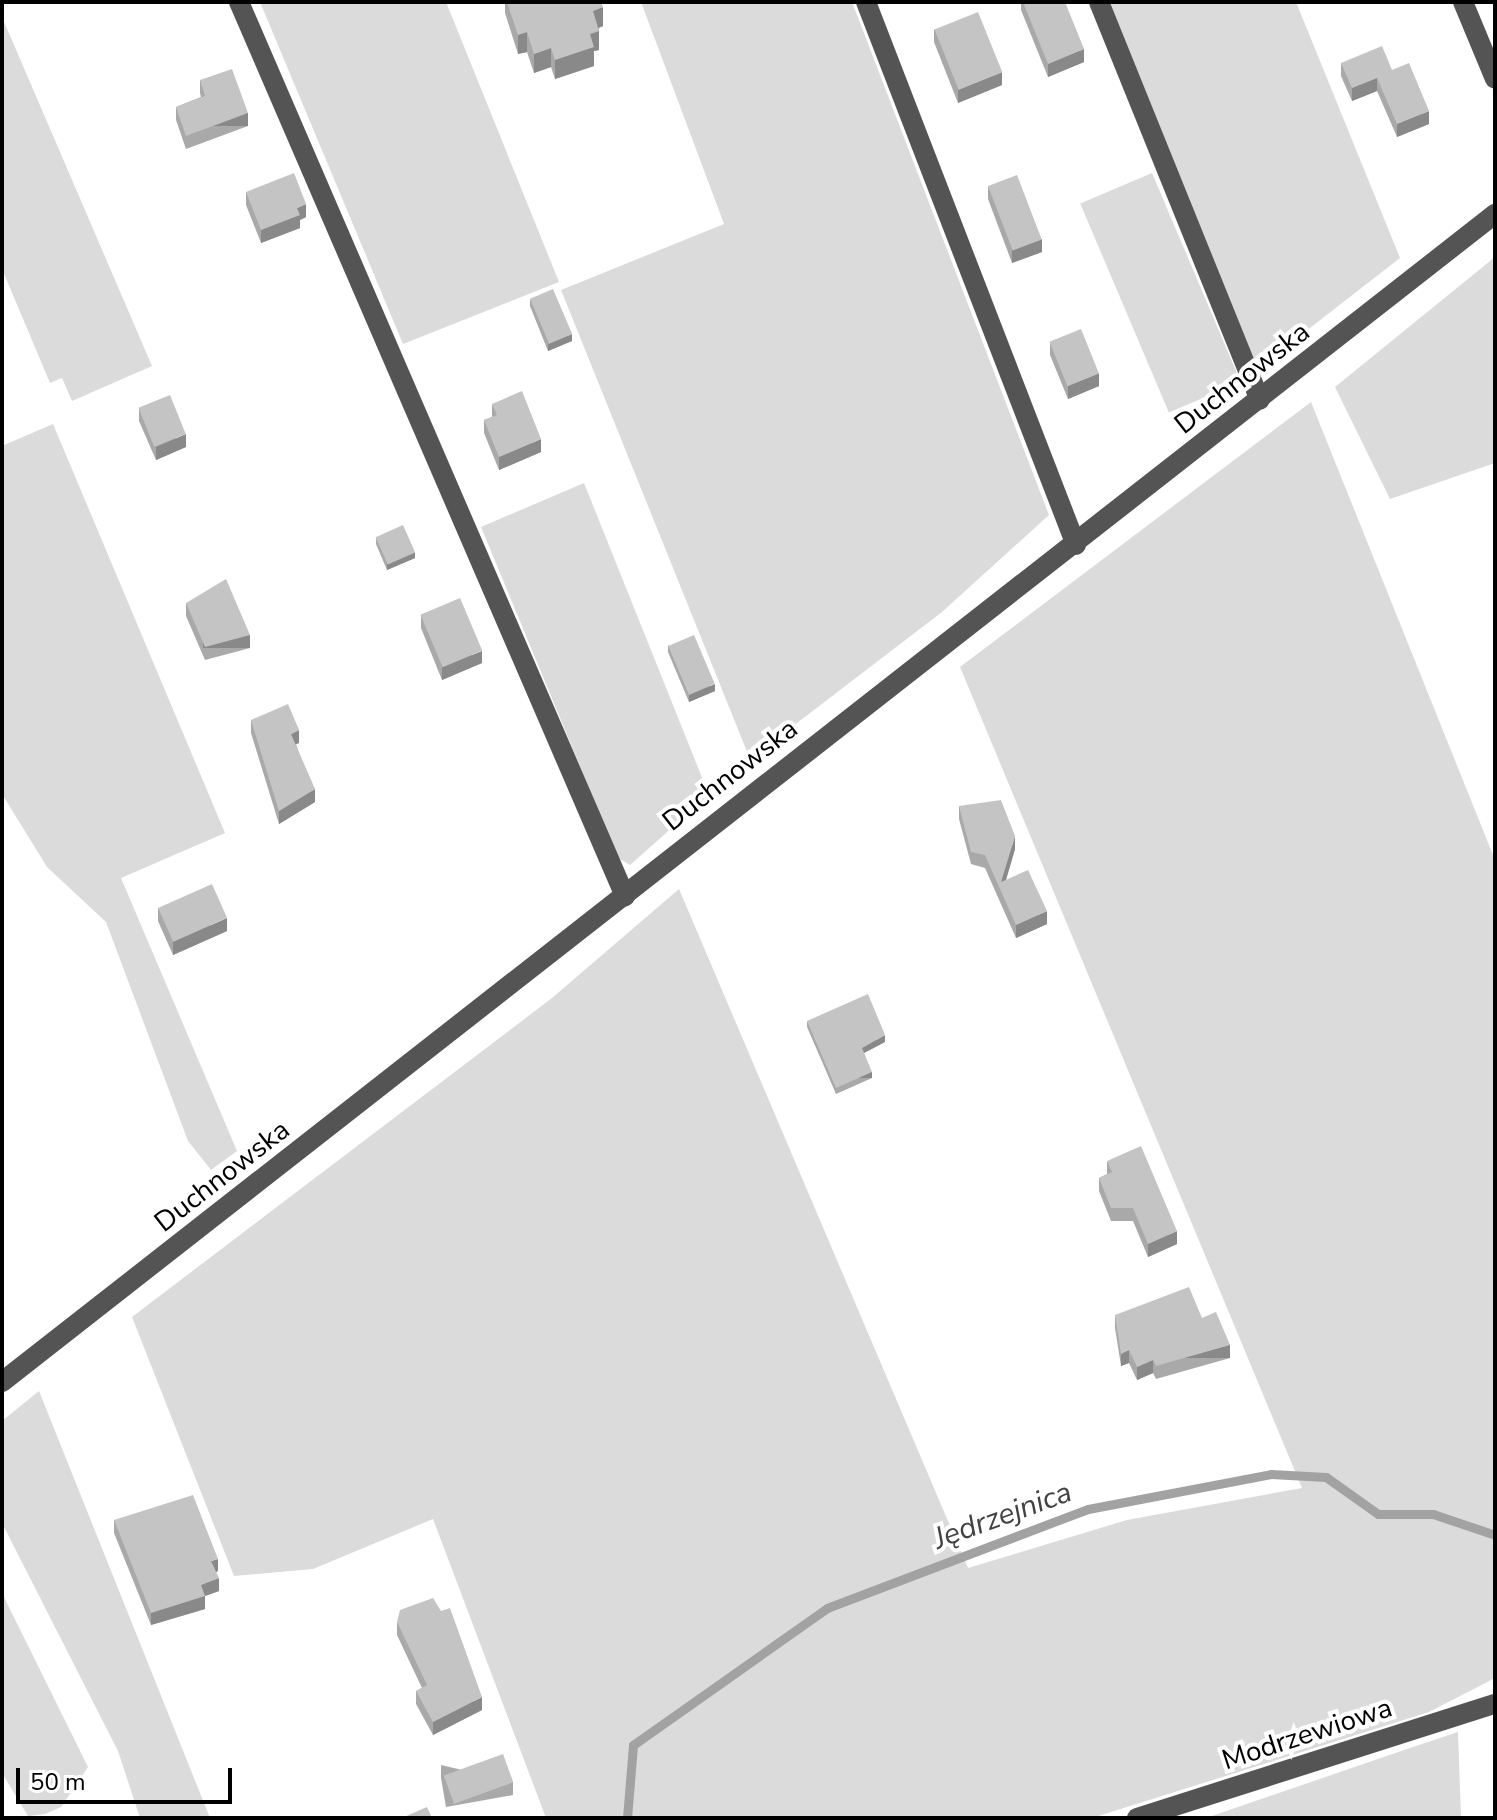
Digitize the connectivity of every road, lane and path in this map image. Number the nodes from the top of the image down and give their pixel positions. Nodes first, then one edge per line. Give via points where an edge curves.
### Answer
1 (239, 2) edge
2 (866, 2) edge
3 (1099, 2) edge
4 (1463, 2) edge
5 (1495, 79) edge
6 (1495, 214) edge
7 (1260, 400) junction
8 (1076, 545) junction
9 (625, 896) junction
10 (2, 1382) edge
11 (1495, 1704) edge
12 (1137, 1818) edge

1 - 9 street
2 - 8 street
3 - 7 street
4 - 5 street
6 - 7 street, Duchnowska
7 - 8 street, Duchnowska
8 - 9 street, Duchnowska
9 - 10 street, Duchnowska
11 - 12 street, Modrzewiowa

